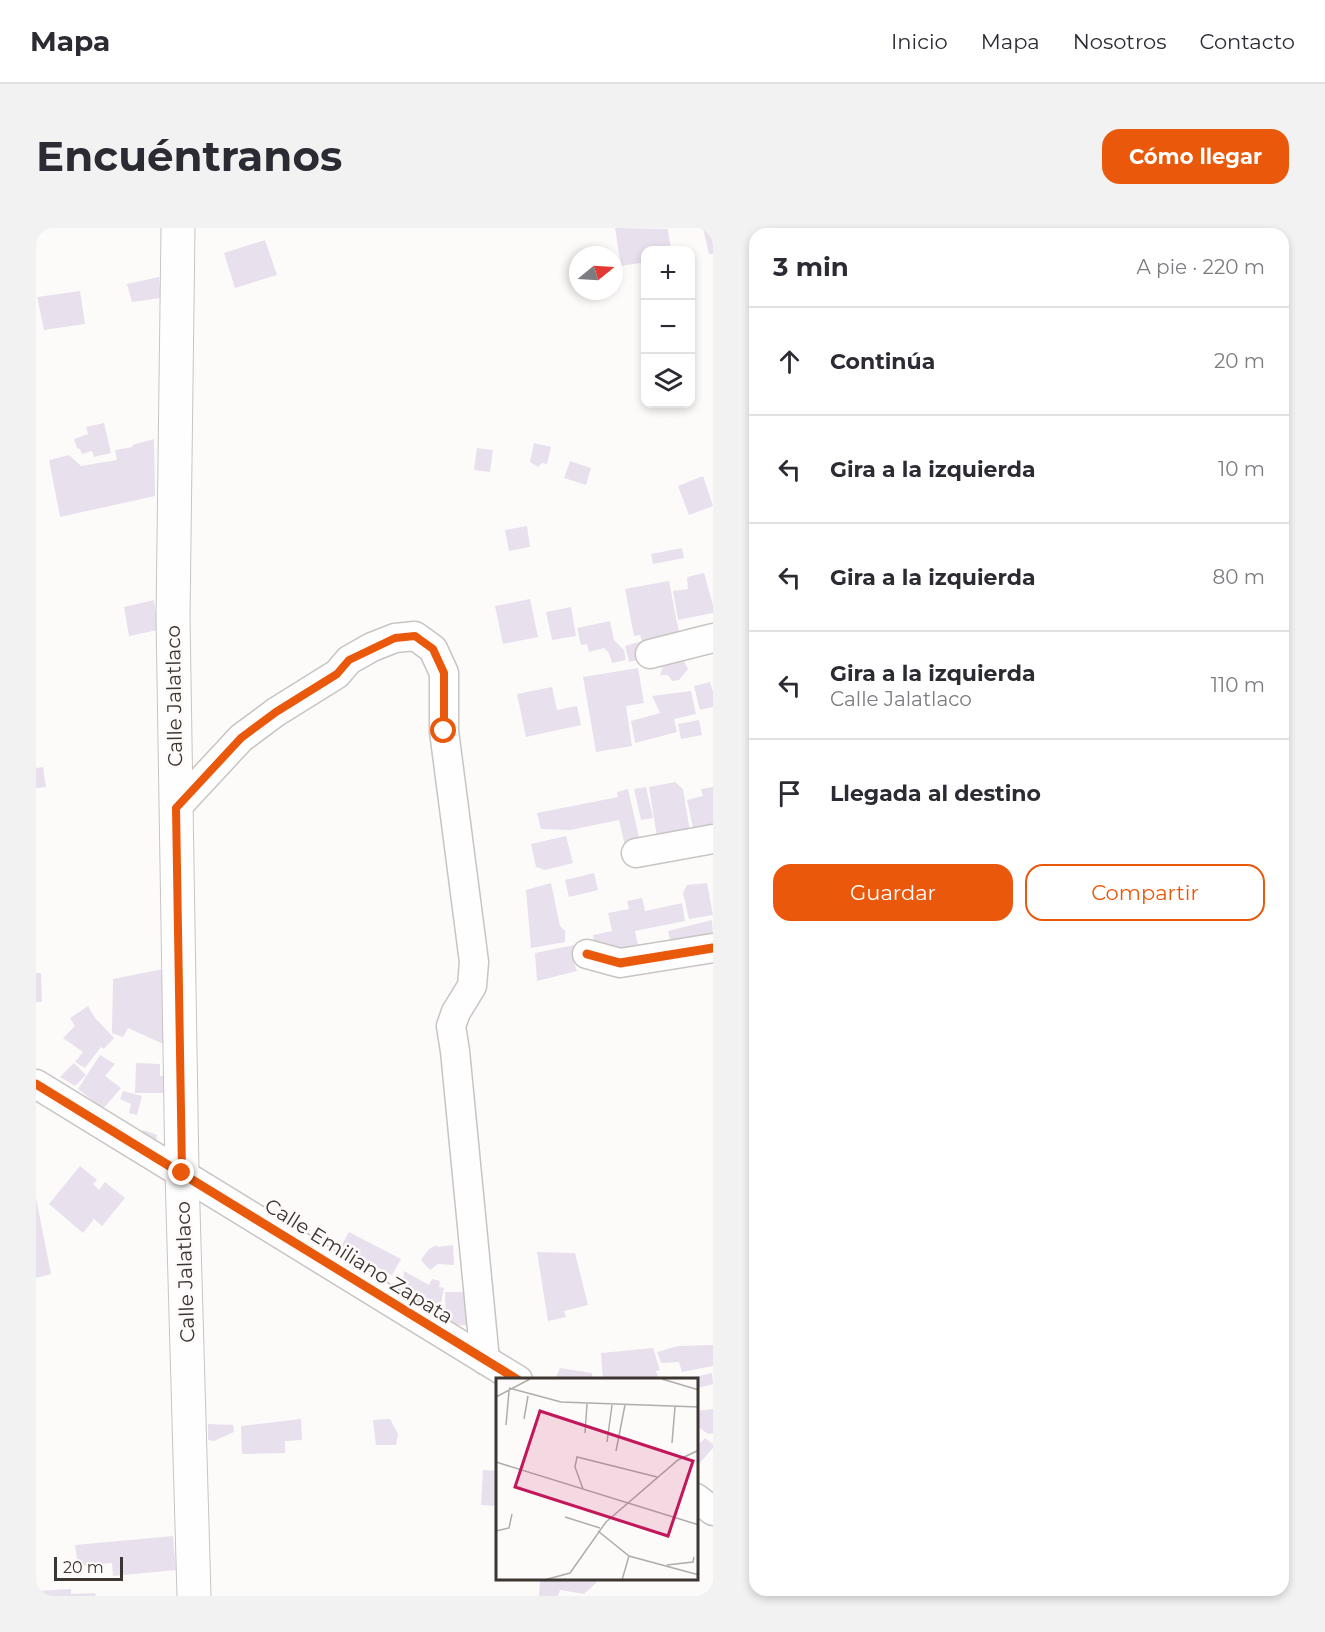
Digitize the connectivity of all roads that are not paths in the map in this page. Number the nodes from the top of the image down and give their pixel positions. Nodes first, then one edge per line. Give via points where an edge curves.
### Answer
1 (178, 228) edge
2 (713, 638) edge
3 (650, 654) dead end
4 (176, 808) junction
5 (713, 839) edge
6 (636, 853) dead end
7 (713, 948) edge
8 (587, 954) dead end
9 (36, 1084) edge
10 (182, 1173) junction
11 (485, 1360) junction
12 (515, 1378) edge
13 (698, 1500) edge
14 (713, 1511) edge
15 (194, 1596) edge

1 - 4 main road, Calle Jalatlaco via 173,617
2 - 3 street
4 - 10 main road, Calle Jalatlaco
4 - 11 street via 241,738 337,674 349,660 395,638 415,636 433,649 444,673 444,731 474,962 472,986 451,1026
5 - 6 street
7 - 8 street via 620,963
9 - 10 street, Calle Emiliano Zapata
10 - 11 street, Calle Emiliano Zapata
10 - 15 main road, Calle Jalatlaco
11 - 12 street, Calle Emiliano Zapata
13 - 14 street

